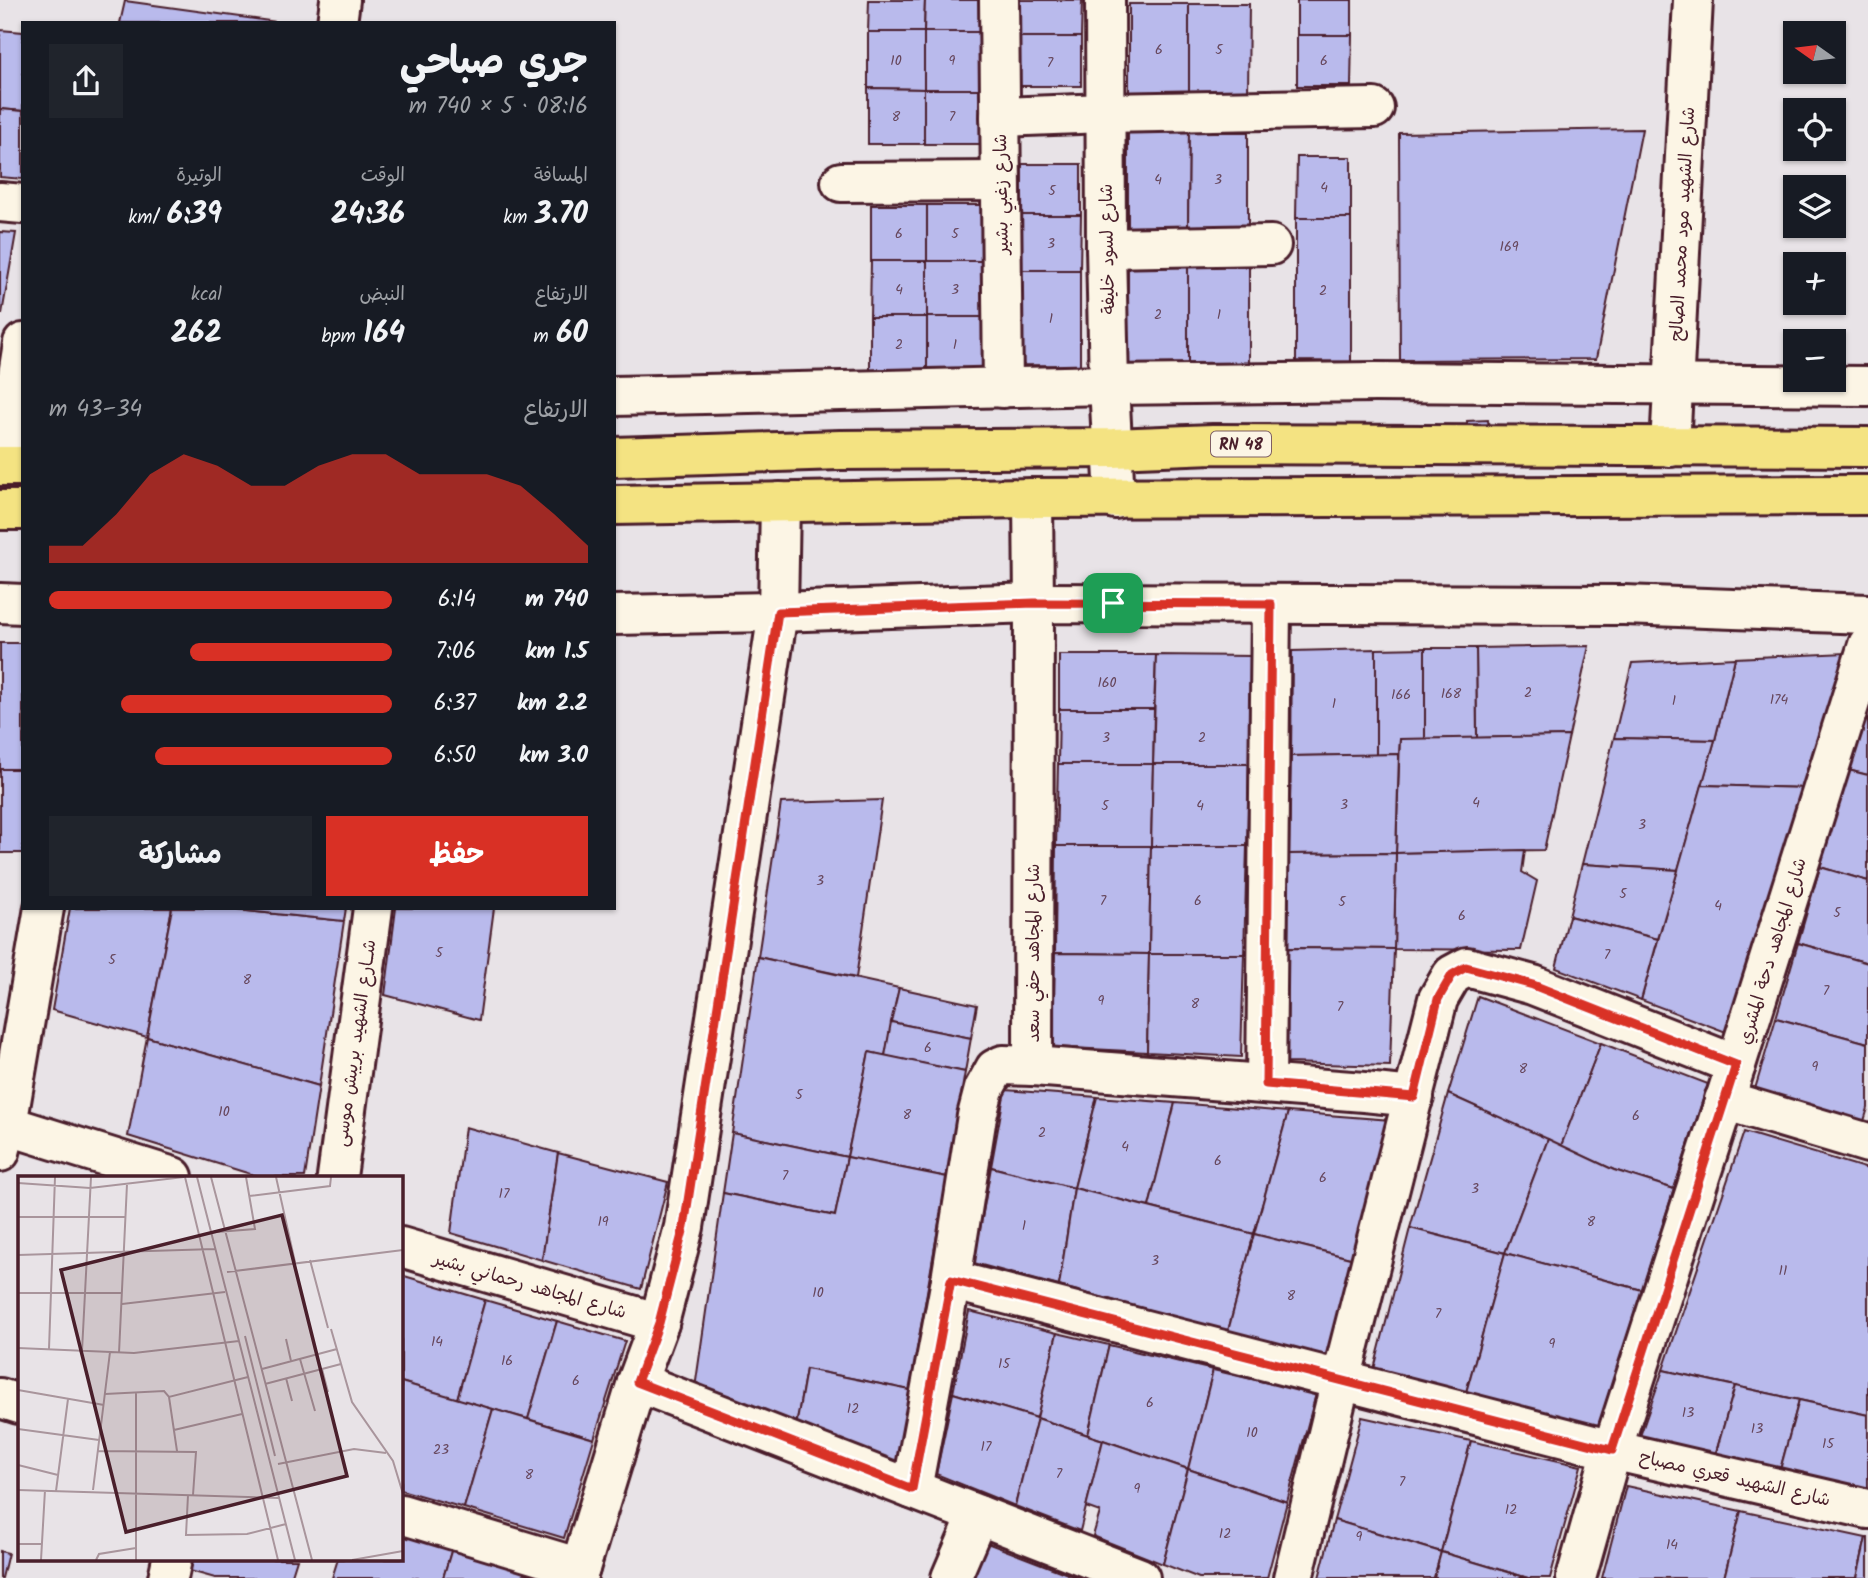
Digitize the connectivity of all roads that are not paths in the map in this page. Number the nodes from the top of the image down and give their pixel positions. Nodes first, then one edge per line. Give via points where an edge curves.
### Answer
1 (340, 0) edge
2 (999, 0) edge
3 (1104, 0) edge
4 (1692, 0) edge
5 (337, 21) edge
6 (1374, 108) dead end
7 (1105, 113) junction
8 (1000, 117) junction
9 (1000, 181) junction
10 (841, 182) dead end
11 (0, 202) edge
12 (21, 204) edge
13 (1271, 245) dead end
14 (1106, 248) junction
15 (21, 356) edge
16 (1674, 384) junction
17 (1109, 385) junction
18 (1868, 386) edge
19 (1003, 388) junction
20 (616, 396) edge
21 (11, 414) edge
22 (1670, 447) junction
23 (1868, 447) edge
24 (1113, 448) junction
25 (616, 457) edge
26 (10, 466) edge
27 (1868, 495) edge
28 (1033, 498) junction
29 (1115, 499) junction
30 (780, 502) junction
31 (616, 505) edge
32 (0, 510) edge
33 (21, 510) edge
34 (0, 603) edge
35 (1034, 603) junction
36 (21, 604) edge
37 (1271, 604) junction
38 (778, 612) junction
39 (1868, 614) edge
40 (616, 615) edge
41 (1868, 645) edge
42 (44, 910) edge
43 (373, 910) edge
44 (1033, 1066) junction
45 (1730, 1082) junction
46 (1266, 1084) junction
47 (1414, 1097) junction
48 (2, 1134) edge
49 (1868, 1143) edge
50 (169, 1176) edge
51 (337, 1176) edge
52 (402, 1247) edge
53 (951, 1280) junction
54 (659, 1323) junction
55 (1341, 1380) junction
56 (637, 1382) junction
57 (0, 1398) edge
58 (18, 1404) edge
59 (1612, 1450) junction
60 (912, 1489) junction
61 (1868, 1509) edge
62 (402, 1514) edge
63 (978, 1515) junction
64 (172, 1560) edge
65 (579, 1573) edge
66 (168, 1578) edge
67 (951, 1578) edge
68 (1140, 1578) edge
69 (1293, 1578) edge
70 (1576, 1578) edge

1 - 5 street
2 - 8 street, شارع زغبي بشير
3 - 7 street, شارع لسود خليفة
4 - 16 street, شارع الشهيد مود محمد الصالح
6 - 7 street
7 - 8 street
7 - 14 street, شارع لسود خليفة
8 - 9 street, شارع زغبي بشير
9 - 10 street
9 - 19 street, شارع زغبي بشير
11 - 12 street
13 - 14 street
14 - 17 street, شارع لسود خليفة
15 - 21 street
16 - 17 street
16 - 18 street
16 - 22 street, شارع الشهيد مود محمد الصالح
17 - 19 street
17 - 24 street, شارع لسود خليفة
19 - 20 street
21 - 26 street
22 - 23 highway, RN 48
22 - 24 highway, RN 48 via 1213,444
24 - 25 highway, RN 48
24 - 29 street, شارع لسود خليفة
27 - 29 highway
28 - 29 highway
28 - 30 highway
28 - 35 street, شارع المجاهد حفي سعد
30 - 31 highway
30 - 38 street
32 - 33 highway
34 - 36 street
35 - 37 street
35 - 38 street
35 - 44 street, شارع المجاهد حفي سعد
37 - 39 street via 1624,606
37 - 46 street
38 - 40 street
38 - 54 street via 684,1227
41 - 45 street, شارع المجاهد دحة المشري
42 - 48 street
43 - 51 street, شــارع الشهيد بريبش موسى
44 - 46 street
44 - 53 street, شارع المجاهد حفي سعد via 1003,1065 995,1069 984,1089
45 - 47 street via 1533,985 1466,967 1452,975 1438,999
45 - 49 street
45 - 59 street, شارع المجاهد دحة المشري
46 - 47 street
47 - 55 street
48 - 50 street
52 - 54 street, شارع المجاهد رحماني بشير
53 - 55 street, شارع الشهيد قعري مصباح
53 - 60 street, شارع المجاهد حفي سعد
54 - 56 street
55 - 59 street, شارع الشهيد قعري مصباح
55 - 69 street
56 - 60 street
56 - 65 street
57 - 58 street
59 - 61 street, شارع الشهيد قعري مصباح
59 - 70 street, شارع المجاهد دحة المشري
60 - 63 street
62 - 65 street
63 - 67 street
63 - 68 street
64 - 66 street

